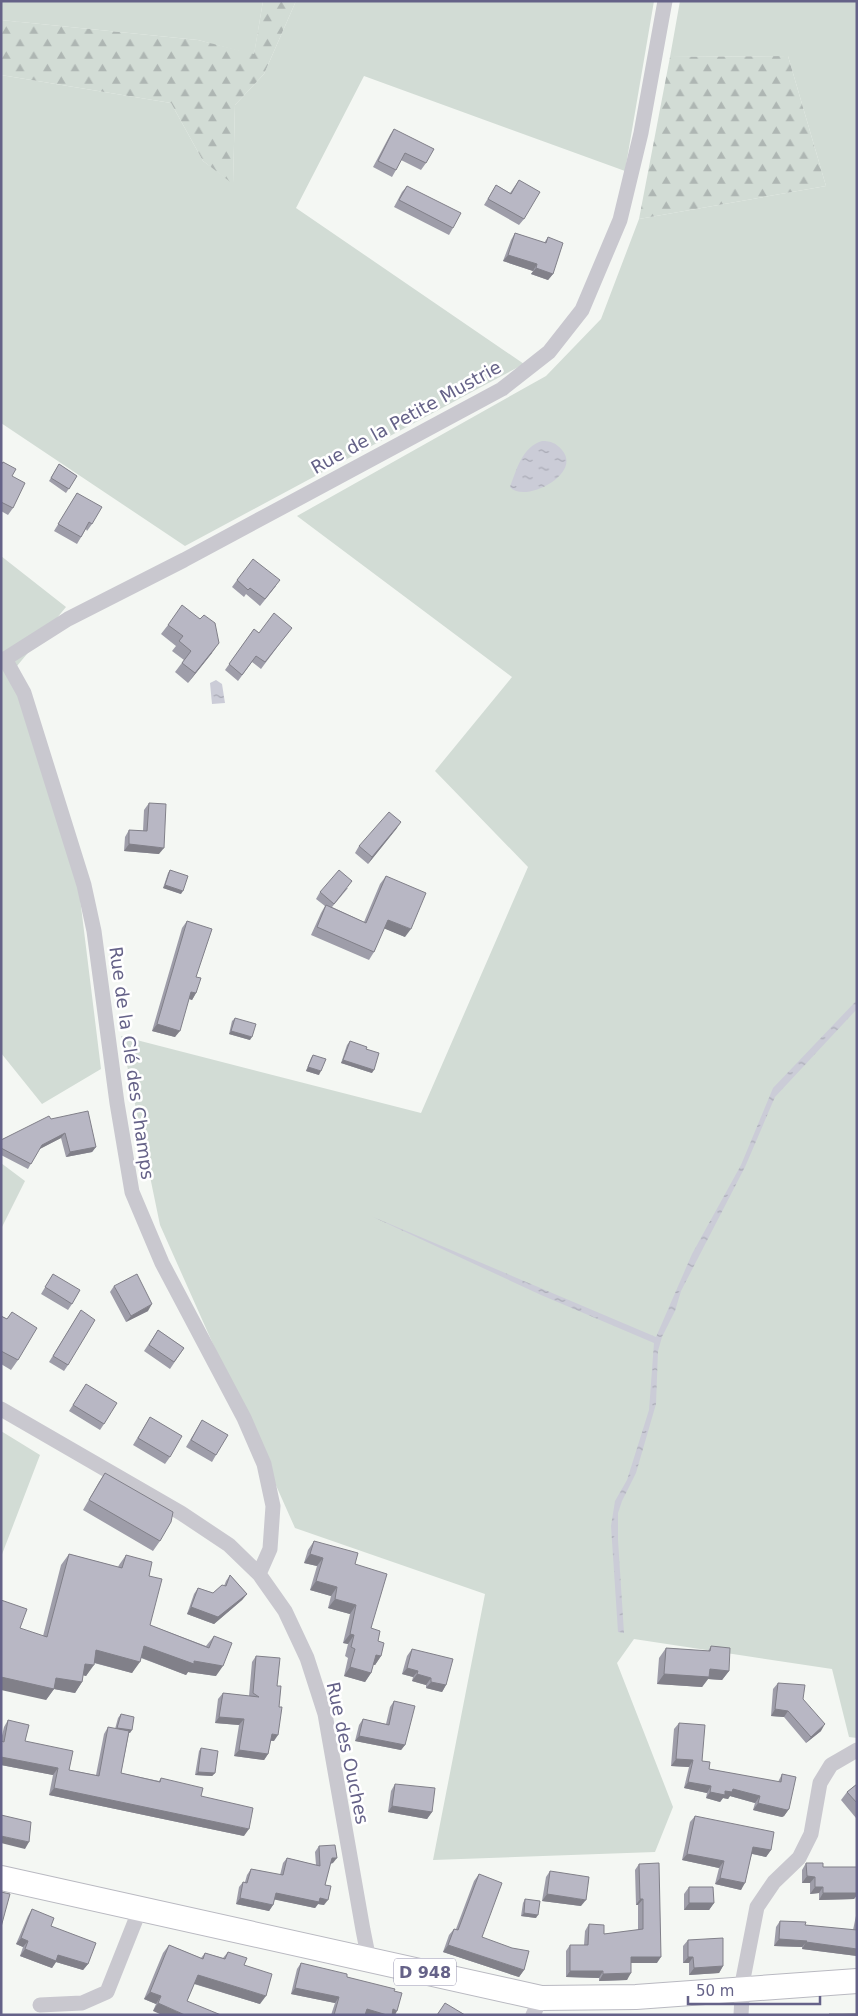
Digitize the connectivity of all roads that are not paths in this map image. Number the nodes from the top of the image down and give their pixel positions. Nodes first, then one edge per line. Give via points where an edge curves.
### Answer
1 (664, 1) edge
2 (3, 659) edge
3 (1, 1409) edge
4 (259, 1574) junction
5 (857, 1750) edge
6 (1, 1878) edge
7 (140, 1909) junction
8 (366, 1959) junction
9 (857, 1981) edge
10 (741, 1989) junction
11 (40, 2005) dead end
12 (537, 2006) edge
13 (741, 2015) edge

1 - 2 street, Rue de la Petite Mustrie via 641,133 620,220 582,310 548,352 502,389 68,619
2 - 4 street, Rue de la Clé des Champs via 24,693 84,886 94,931 132,1192 162,1264 244,1418 264,1464 273,1506 270,1549
3 - 4 street, Rue des Ouches via 181,1514 229,1545
4 - 8 street, Rue des Ouches via 285,1611 307,1658 324,1714
5 - 10 street via 831,1765 820,1783 811,1834 799,1858 774,1882 757,1907
6 - 7 main road, D 948
7 - 8 main road, D 948
7 - 11 street via 107,1992 82,2003
8 - 12 main road, D 948
9 - 10 main road, D 948
10 - 12 main road, D 948
10 - 13 street

